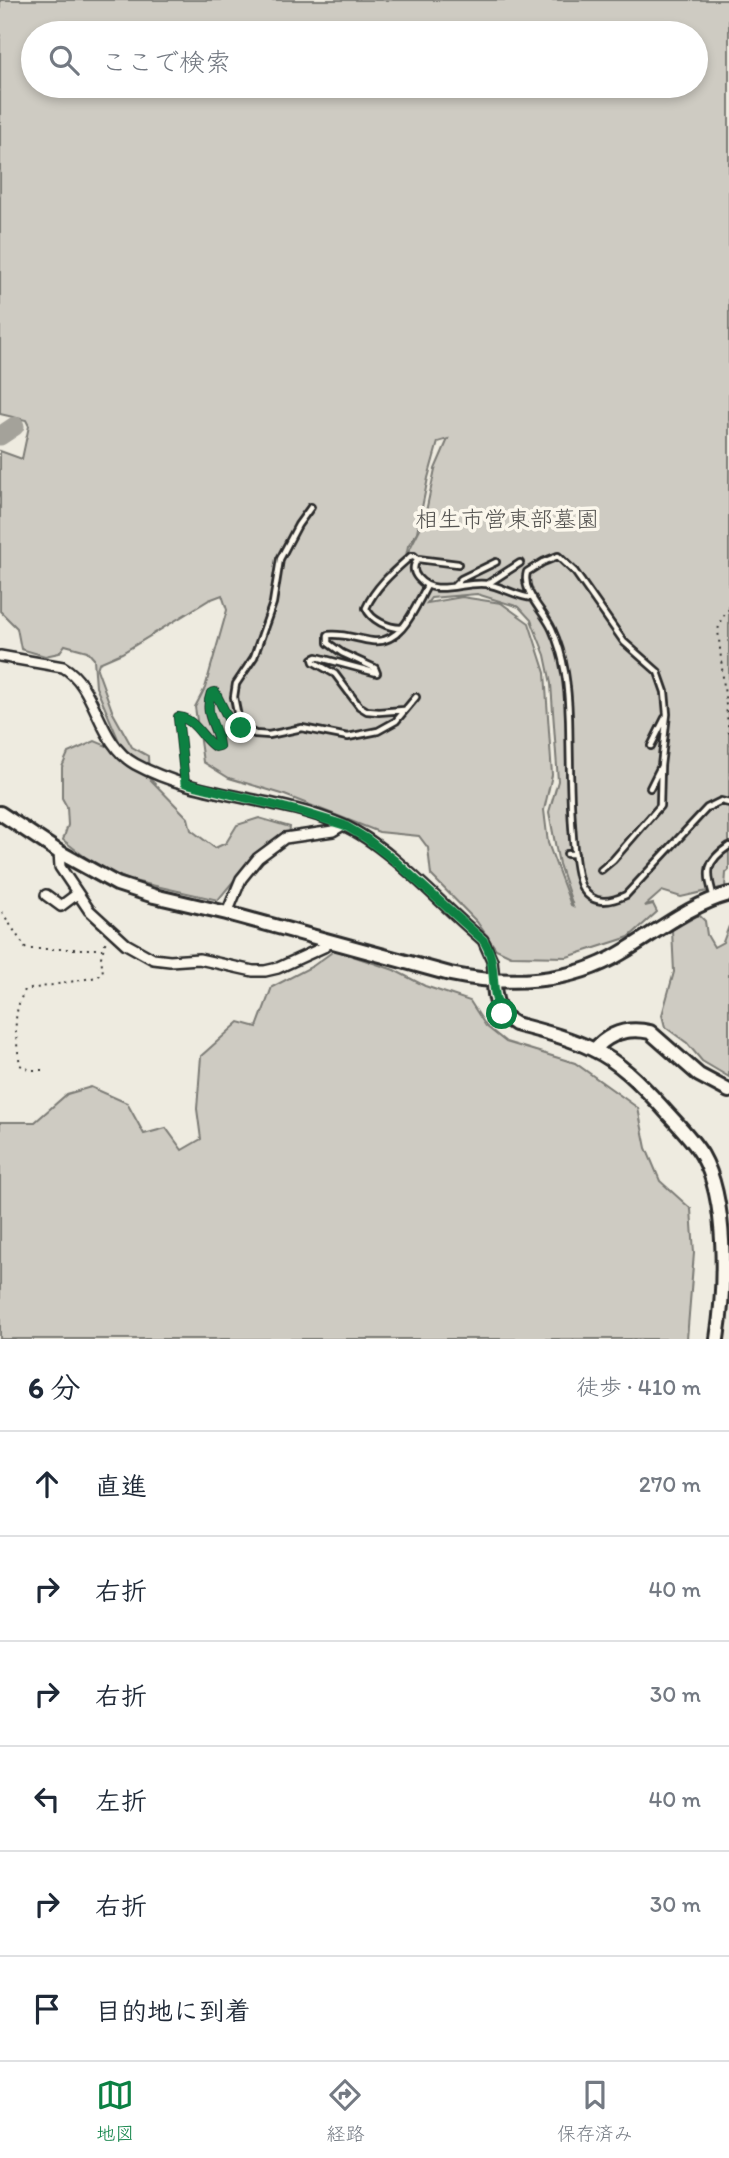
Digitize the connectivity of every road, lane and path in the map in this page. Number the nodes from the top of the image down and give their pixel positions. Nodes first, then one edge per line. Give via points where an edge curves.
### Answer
1 (311, 507) dead end
2 (417, 560) junction
3 (496, 562) dead end
4 (520, 563) dead end
5 (458, 564) dead end
6 (488, 584) junction
7 (427, 586) junction
8 (453, 586) junction
9 (534, 598) junction
10 (729, 609) edge
11 (402, 628) junction
12 (0, 656) edge
13 (416, 697) dead end
14 (405, 710) junction
15 (667, 714) junction
16 (241, 728) junction
17 (729, 734) edge
18 (651, 746) dead end
19 (661, 766) junction
20 (185, 783) junction
21 (650, 788) dead end
22 (729, 803) edge
23 (0, 813) edge
24 (344, 825) junction
25 (729, 846) edge
26 (59, 852) junction
27 (567, 854) dead end
28 (575, 854) junction
29 (601, 870) dead end
30 (77, 894) junction
31 (729, 894) edge
32 (46, 895) dead end
33 (714, 898) junction
34 (2, 912) dead end
35 (227, 913) junction
36 (109, 929) junction
37 (331, 941) junction
38 (103, 949) junction
39 (494, 980) junction
40 (594, 1050) junction
41 (42, 1070) dead end
42 (729, 1091) edge
43 (717, 1339) edge

1 - 16 lane via 280,559 274,603 254,657 236,684
2 - 5 lane
2 - 7 lane via 414,574
2 - 11 lane via 411,556 391,573 366,608 380,622
3 - 8 lane
4 - 6 lane
6 - 8 lane
6 - 9 lane
7 - 8 lane
7 - 11 lane
9 - 15 lane via 525,579 527,572 558,556 575,572 624,642 658,672
9 - 28 lane via 551,626 564,666
10 - 17 path via 718,629
11 - 14 lane via 391,638 375,642 334,634 326,638 334,648 376,668 377,673 313,659 335,674 359,706 379,712
12 - 20 street via 72,672 115,746 132,762
13 - 14 lane
14 - 16 lane via 378,731 348,737 302,728 269,735
15 - 18 lane
15 - 19 lane
16 - 20 lane via 229,720 215,692 208,713 219,746 209,743 189,720 178,717
19 - 21 lane
19 - 29 lane via 660,806
20 - 24 street
22 - 28 lane via 707,808 626,895 611,902 593,899 583,890
23 - 26 street
24 - 35 street via 285,838 240,879
24 - 39 street via 395,861 483,940
25 - 33 lane via 709,865
26 - 30 street via 60,867
26 - 35 street via 117,884
27 - 28 lane
30 - 32 street via 61,906
30 - 36 street
31 - 33 street
33 - 39 street via 595,966 560,977
34 - 38 path via 26,949
35 - 37 street
36 - 37 street via 153,959 199,959 253,971 278,968
36 - 38 path
37 - 39 street via 450,974
38 - 41 path via 103,973 97,977 25,990 19,1001 15,1012 20,1065
39 - 40 street via 498,1007 507,1019
40 - 42 street via 622,1031 650,1032 699,1075
40 - 43 street via 616,1062 645,1089 701,1154 710,1172 721,1238

